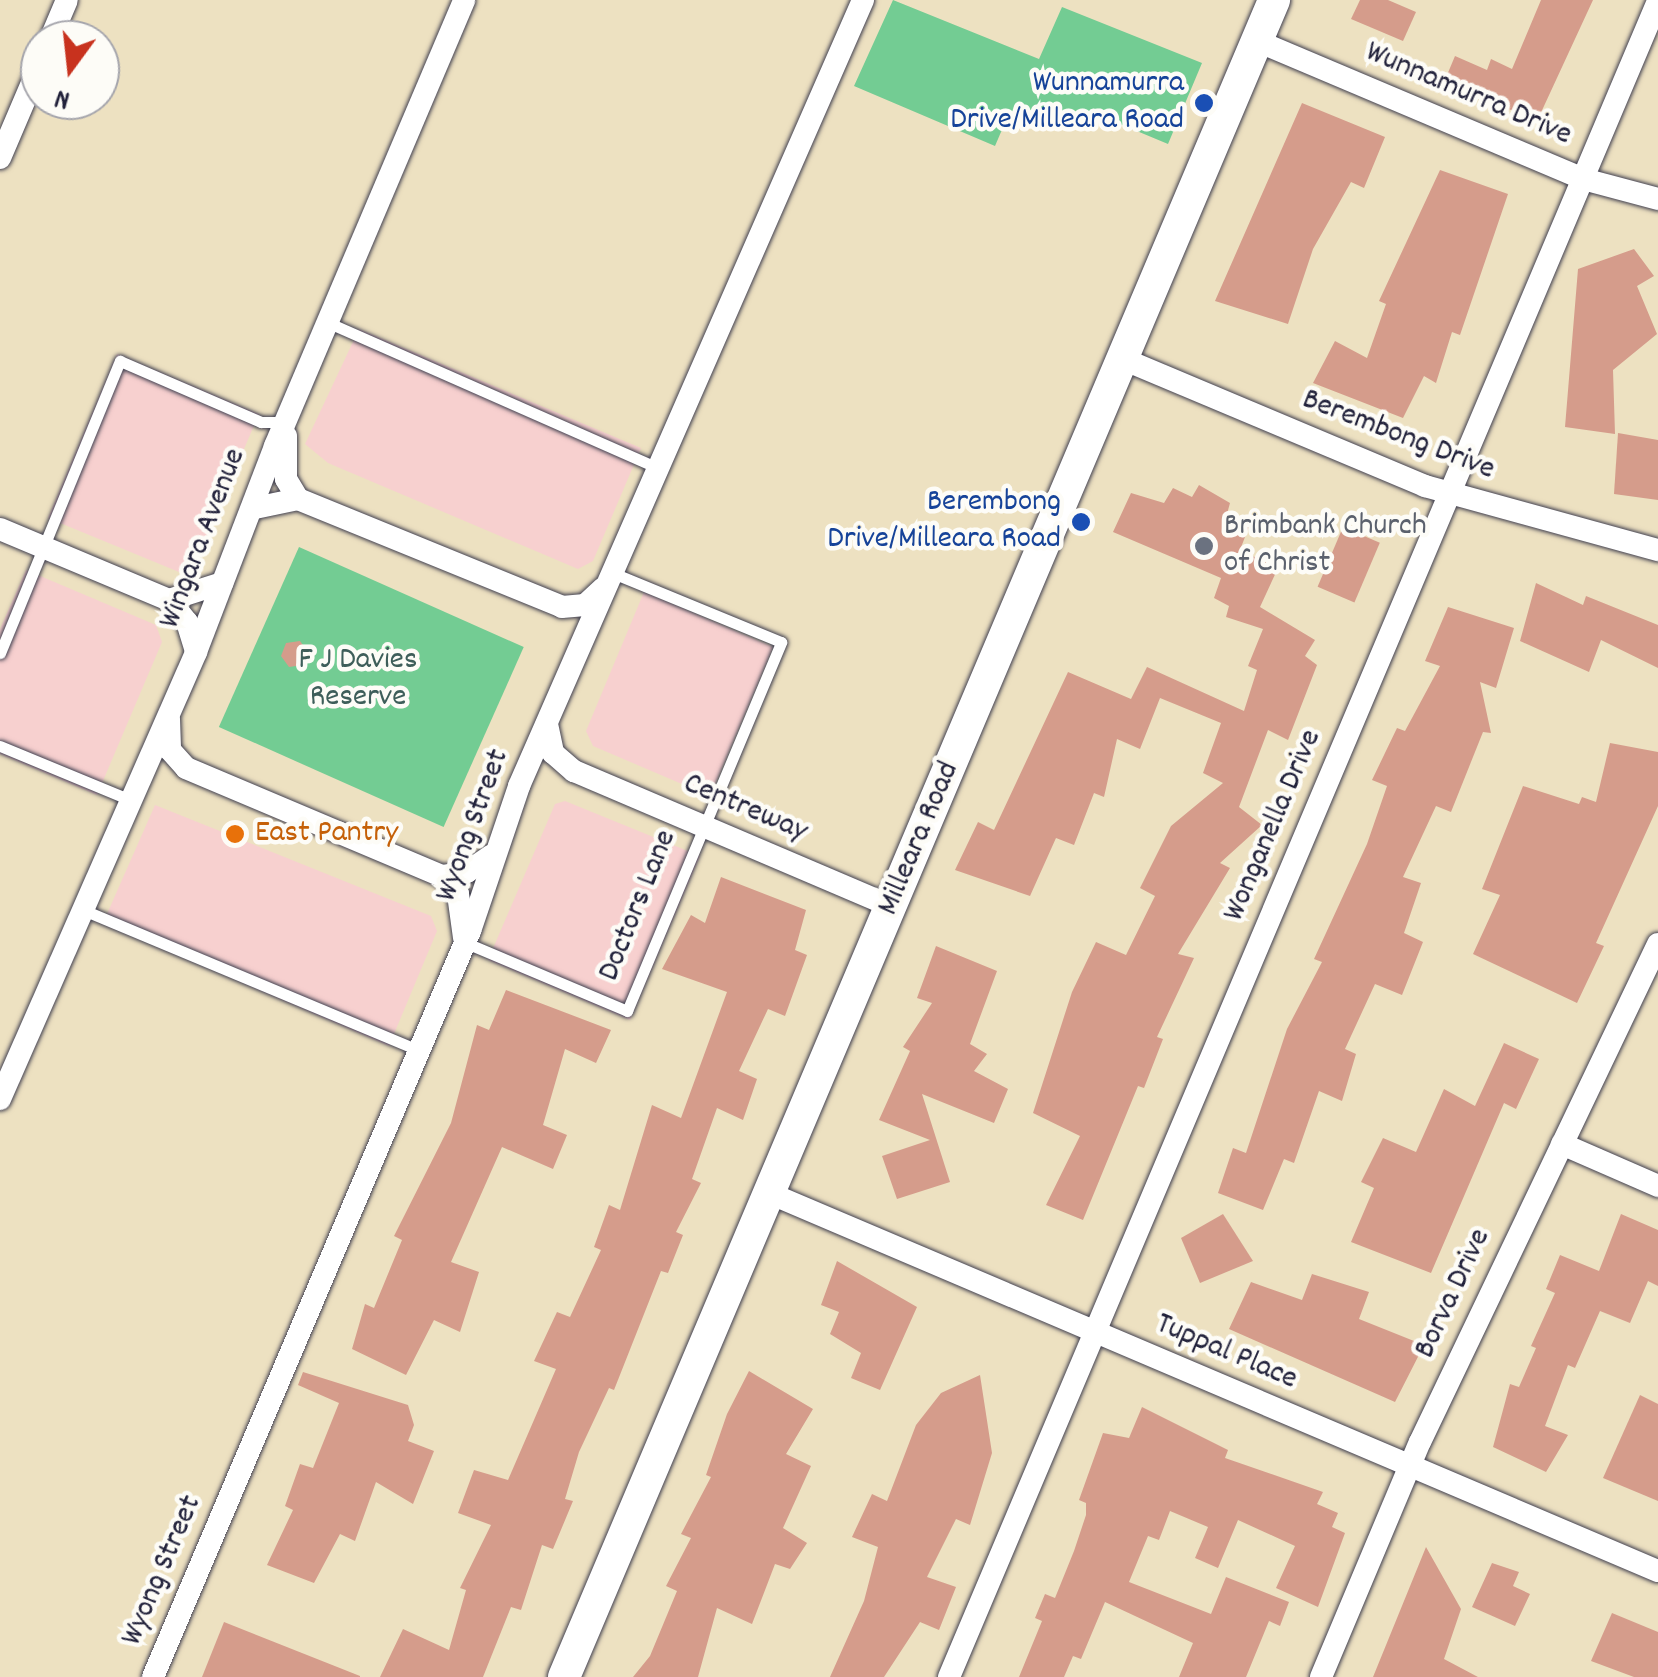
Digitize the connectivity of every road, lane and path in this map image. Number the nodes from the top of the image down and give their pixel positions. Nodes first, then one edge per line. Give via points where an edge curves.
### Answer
1 (464, 0) edge
2 (864, 0) edge
3 (1274, 0) edge
4 (1658, 1) edge
5 (1257, 41) junction
6 (20, 111) edge
7 (0, 158) edge
8 (1584, 179) junction
9 (1658, 198) edge
10 (329, 323) junction
11 (1123, 359) junction
12 (288, 422) junction
13 (658, 468) junction
14 (1449, 494) junction
15 (298, 499) junction
16 (255, 508) junction
17 (0, 529) edge
18 (46, 548) junction
19 (1658, 550) edge
20 (613, 573) junction
21 (222, 582) junction
22 (169, 600) junction
23 (548, 603) junction
24 (196, 652) junction
25 (0, 653) edge
26 (577, 654) junction
27 (169, 715) junction
28 (547, 724) junction
29 (0, 746) edge
30 (180, 764) junction
31 (574, 771) junction
32 (519, 786) junction
33 (128, 799) junction
34 (701, 825) junction
35 (492, 855) junction
36 (442, 876) junction
37 (891, 906) junction
38 (80, 908) junction
39 (464, 942) junction
40 (1658, 944) edge
41 (418, 1050) junction
42 (0, 1100) edge
43 (1562, 1144) junction
44 (1658, 1186) edge
45 (769, 1194) junction
46 (1095, 1333) junction
47 (1410, 1466) junction
48 (1658, 1571) edge
49 (154, 1677) edge
50 (564, 1677) edge
51 (949, 1677) edge
52 (1320, 1677) edge

1 - 10 street, Wingara Avenue
2 - 13 street, Wyong Street
3 - 5 main road, Milleara Road
4 - 8 street, Wonganella Drive
5 - 8 street, Wunnamurra Drive
5 - 11 main road, Milleara Road
6 - 7 street
8 - 9 street, Wunnamurra Drive
8 - 14 street, Wonganella Drive
10 - 12 street, Wingara Avenue
10 - 13 lane
11 - 14 street, Berembong Drive
11 - 37 main road, Milleara Road
12 - 15 street via 282,456
12 - 16 street, Wingara Avenue
12 - 18 lane via 260,422 120,361
13 - 20 street, Wyong Street
14 - 19 street, Berembong Drive
14 - 46 street, Wonganella Drive
15 - 16 street
15 - 23 street
16 - 21 street, Wingara Avenue
17 - 18 street
18 - 22 street
18 - 25 lane
20 - 23 street via 585,605
20 - 26 street, Wyong Street
20 - 34 lane via 781,642
21 - 22 street
21 - 24 street, Wingara Avenue
22 - 24 street
23 - 26 street via 570,623
24 - 27 street, Wingara Avenue
26 - 28 street, Wyong Street
27 - 30 street via 170,750
27 - 33 street, Wingara Avenue
28 - 31 street via 553,754
28 - 32 street, Wyong Street
29 - 33 lane
30 - 33 street
30 - 36 street
31 - 32 street via 545,773
31 - 34 street, Centreway
32 - 35 street, Wyong Street
33 - 38 street, Wingara Avenue
34 - 37 street, Centreway
34 - 39 lane, Doctors Lane via 626,1010
35 - 36 street via 466,872
35 - 39 street, Wyong Street via 488,884
36 - 39 street via 458,894
37 - 45 main road, Milleara Road
38 - 41 lane
38 - 42 street, Wingara Avenue
39 - 41 street, Wyong Street
40 - 43 street, Borva Drive
41 - 49 street, Wyong Street
43 - 44 street
43 - 47 street, Borva Drive
45 - 46 street, Tuppal Place
45 - 50 main road, Milleara Road
46 - 47 street, Tuppal Place
46 - 51 street, Wonganella Drive
47 - 48 street, Tuppal Place
47 - 52 street, Borva Drive

